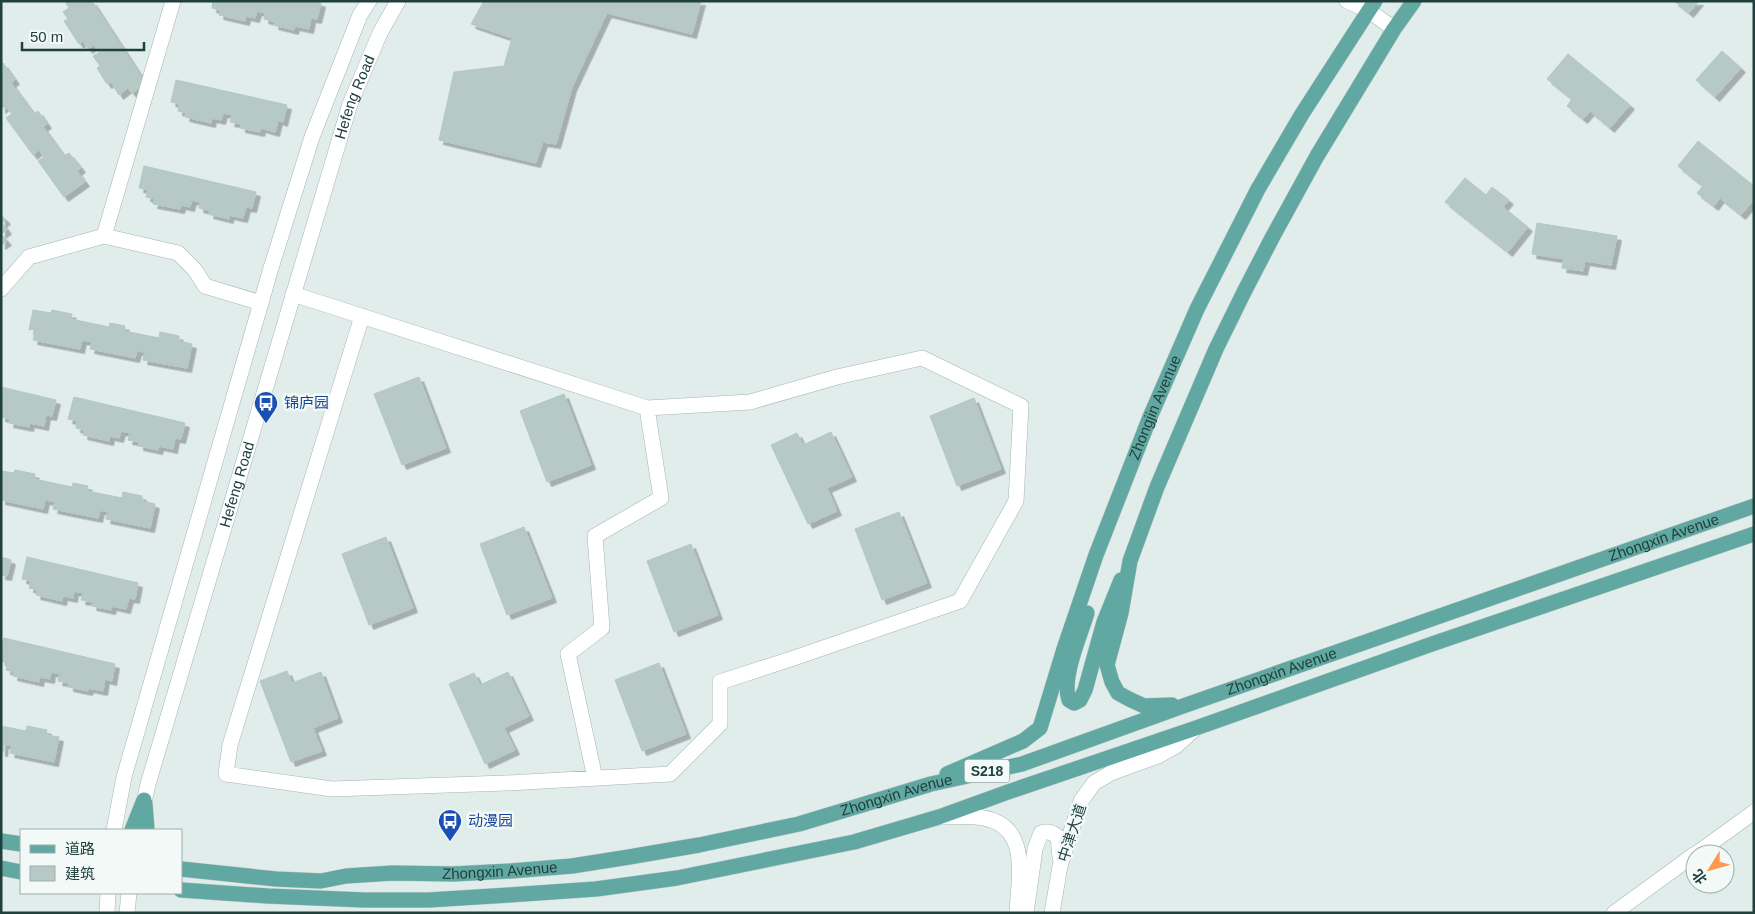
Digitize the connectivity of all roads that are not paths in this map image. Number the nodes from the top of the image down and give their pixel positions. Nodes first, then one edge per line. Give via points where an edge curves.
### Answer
1 (173, 1) edge
2 (369, 1) edge
3 (398, 1) edge
4 (1347, 1) edge
5 (1414, 1) edge
6 (1372, 6) edge
7 (1394, 29) junction
8 (104, 236) junction
9 (1, 289) edge
10 (293, 294) junction
11 (261, 303) junction
12 (362, 316) junction
13 (647, 408) junction
14 (1754, 506) edge
15 (1754, 534) edge
16 (1096, 555) junction
17 (1130, 561) junction
18 (1186, 704) junction
19 (1196, 728) junction
20 (595, 778) junction
21 (931, 784) junction
22 (121, 792) junction
23 (144, 800) junction
24 (1754, 812) edge
25 (939, 817) junction
26 (103, 829) edge
27 (114, 829) edge
28 (122, 829) edge
29 (132, 829) edge
30 (138, 829) edge
31 (147, 829) edge
32 (1, 841) edge
33 (20, 844) edge
34 (1709, 844) edge
35 (1685, 861) edge
36 (1060, 866) junction
37 (1, 868) edge
38 (183, 868) edge
39 (20, 872) edge
40 (184, 890) edge
41 (108, 894) edge
42 (129, 894) edge
43 (107, 913) edge
44 (127, 913) edge
45 (1017, 913) edge
46 (1026, 913) edge
47 (1052, 913) edge
48 (1614, 913) edge

1 - 8 street
2 - 11 street, Hefeng Road via 360,15 312,137
3 - 10 street, Hefeng Road via 380,33 350,104
4 - 6 street
5 - 7 main road
6 - 7 street
6 - 16 main road, Zhongjin Avenue via 1258,189 1197,309
7 - 17 main road via 1317,156 1244,292 1157,487
8 - 9 street via 29,257
8 - 11 street via 178,253 205,286
10 - 12 street
10 - 23 street, Hefeng Road
11 - 22 street, Hefeng Road
12 - 13 street
12 - 20 street via 230,745 226,774 332,789
13 - 20 street via 661,498 595,536 602,628 568,654
13 - 20 street via 750,402 836,377 922,358 1021,406 1016,501 960,601 720,682 720,724 670,774
14 - 18 main road, Zhongxin Avenue / S218
15 - 19 main road, Zhongxin Avenue / S218
16 - 17 main road via 1090,602 1066,685 1069,700 1074,703 1080,700 1085,690 1104,622
16 - 21 main road, Zhongjin Avenue via 1040,728 1023,741
17 - 18 main road via 1121,613 1106,665 1112,682 1118,693 1144,706
18 - 21 main road, Zhongxin Avenue / S218 via 1022,764
19 - 25 main road, Zhongxin Avenue / S218
19 - 36 street, 中津大道 via 1176,746 1158,756 1111,773 1094,783 1081,801
21 - 38 main road, Zhongxin Avenue / S218 via 799,824 690,847 572,866 473,873 346,876 321,881
22 - 26 street
22 - 27 street, Hefeng Road
22 - 28 street
23 - 29 main road
23 - 30 street, Hefeng Road
23 - 31 main road
24 - 34 street
25 - 40 main road, Zhongxin Avenue / S218 via 854,842 779,858 677,878 596,889 430,900 268,896
25 - 45 street via 990,820 1007,829 1015,838 1019,862
32 - 33 main road
35 - 48 street
36 - 46 street via 1058,837 1046,831 1041,833 1035,849
36 - 47 street, 中津大道
37 - 39 main road
41 - 43 street
42 - 44 street

